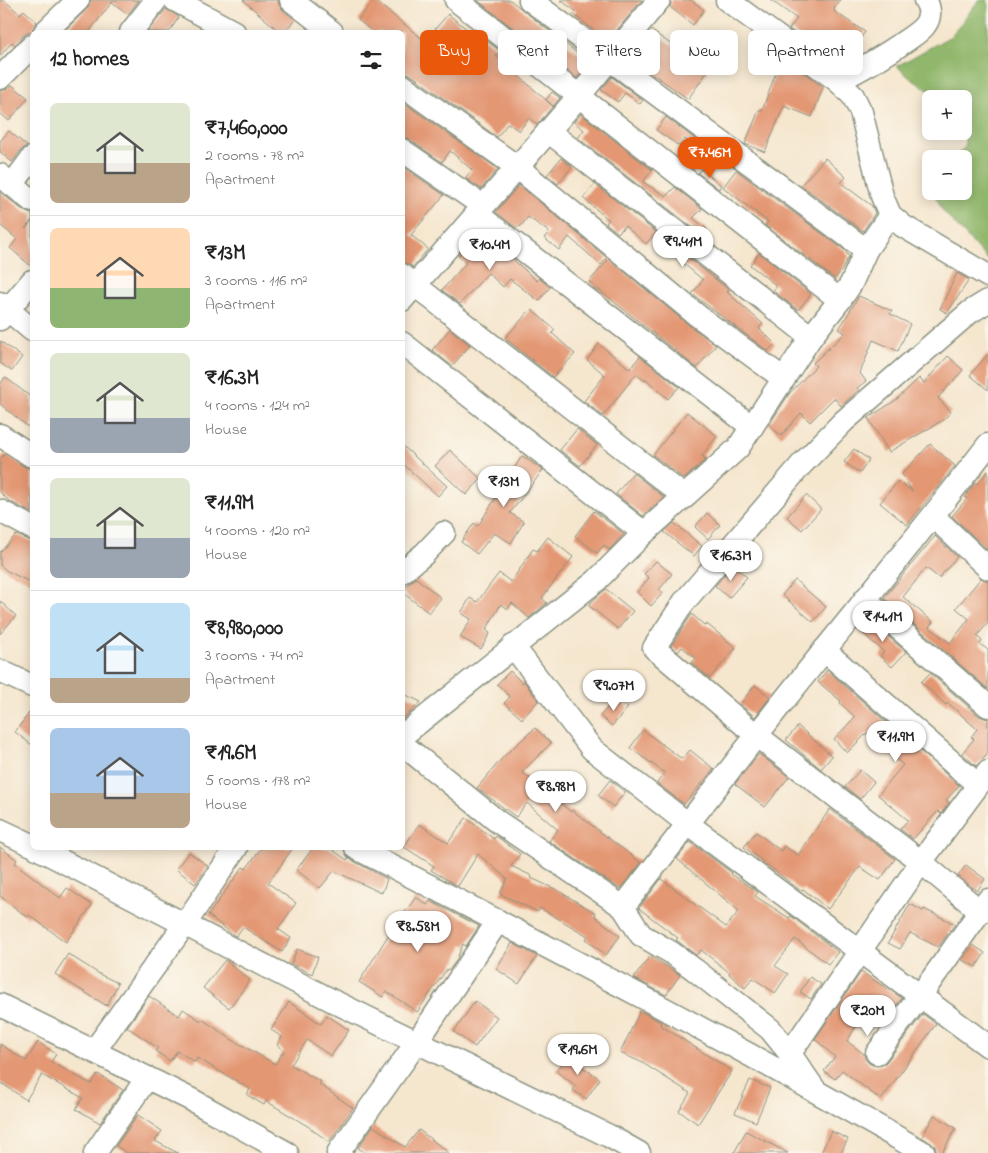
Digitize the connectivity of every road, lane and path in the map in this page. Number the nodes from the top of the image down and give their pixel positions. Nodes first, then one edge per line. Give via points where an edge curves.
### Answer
1 (78, 0) edge
2 (156, 0) edge
3 (175, 0) edge
4 (290, 0) edge
5 (456, 0) edge
6 (530, 0) edge
7 (659, 0) edge
8 (726, 0) edge
9 (925, 0) edge
10 (47, 30) edge
11 (133, 30) edge
12 (230, 30) edge
13 (329, 30) edge
14 (634, 30) edge
15 (577, 35) edge
16 (30, 48) edge
17 (597, 75) edge
18 (631, 75) edge
19 (0, 78) edge
20 (838, 82) junction
21 (405, 87) edge
22 (579, 96) junction
23 (548, 131) junction
24 (405, 152) edge
25 (30, 160) edge
26 (517, 167) junction
27 (6, 180) edge
28 (30, 199) edge
29 (480, 210) junction
30 (890, 215) junction
31 (866, 250) junction
32 (988, 276) edge
33 (30, 283) edge
34 (407, 287) edge
35 (840, 300) junction
36 (988, 301) edge
37 (2, 313) edge
38 (30, 329) edge
39 (811, 337) junction
40 (405, 345) edge
41 (784, 379) junction
42 (752, 427) junction
43 (0, 435) edge
44 (988, 445) edge
45 (30, 455) edge
46 (685, 497) junction
47 (0, 511) edge
48 (933, 516) junction
49 (30, 527) edge
50 (444, 533) dead end
51 (644, 533) junction
52 (988, 568) edge
53 (405, 570) edge
54 (865, 599) junction
55 (514, 646) junction
56 (824, 650) junction
57 (0, 671) edge
58 (30, 685) edge
59 (988, 706) edge
60 (405, 734) edge
61 (756, 735) junction
62 (405, 746) edge
63 (983, 778) edge
64 (688, 824) junction
65 (0, 830) edge
66 (30, 844) edge
67 (42, 850) edge
68 (235, 850) edge
69 (360, 850) edge
70 (921, 862) junction
71 (984, 906) edge
72 (622, 907) junction
73 (498, 921) junction
74 (185, 924) junction
75 (860, 952) junction
76 (920, 996) junction
77 (0, 1005) edge
78 (417, 1042) junction
79 (988, 1046) edge
80 (94, 1051) junction
81 (877, 1053) dead end
82 (790, 1054) junction
83 (147, 1078) junction
84 (815, 1090) junction
85 (95, 1153) edge
86 (287, 1153) edge
87 (338, 1153) edge
88 (639, 1153) edge
89 (924, 1153) edge

1 - 10 street
2 - 11 street
3 - 12 street
4 - 13 street
5 - 22 street
6 - 15 street
7 - 14 street
8 - 20 street
9 - 20 street via 929,6 926,24 881,59
16 - 19 street
17 - 22 street
18 - 31 street
20 - 30 street via 853,96 860,112
21 - 26 street
22 - 23 street
22 - 35 street
23 - 26 street
23 - 39 street
24 - 29 street
25 - 27 street
26 - 29 street
26 - 41 street via 698,316
27 - 28 street
29 - 34 street
29 - 42 street
30 - 31 street
30 - 32 street
31 - 35 street
33 - 37 street
34 - 46 street
35 - 39 street
36 - 61 street via 970,312 844,421 802,464 684,602 654,648
37 - 38 street
39 - 41 street
40 - 51 street
41 - 42 street
42 - 46 street via 738,448
43 - 45 street
44 - 48 street
46 - 51 street
47 - 49 street
48 - 52 street
48 - 54 street
50 - 53 street
51 - 55 street via 596,580
54 - 56 street
54 - 59 street
55 - 60 street
55 - 64 street via 592,749
56 - 61 street
56 - 63 street
57 - 58 street
61 - 64 street
61 - 70 street
62 - 72 street via 497,821
63 - 70 street
64 - 72 street
64 - 75 street
65 - 66 street
67 - 74 street
68 - 74 street
69 - 73 street
70 - 71 street
70 - 75 street
71 - 76 street
72 - 82 street via 642,935 672,953 770,1028
73 - 78 street
73 - 84 street
74 - 78 street
74 - 80 street
75 - 76 street
75 - 82 street
76 - 79 street
76 - 81 street
77 - 80 street
78 - 87 street
78 - 88 street
80 - 83 street
82 - 84 street
83 - 85 street
83 - 86 street
84 - 89 street

